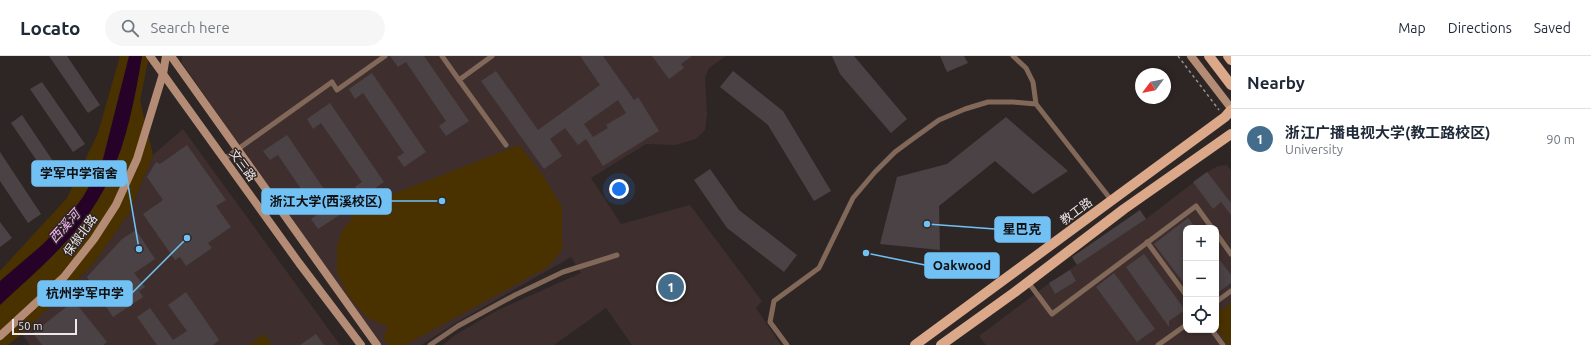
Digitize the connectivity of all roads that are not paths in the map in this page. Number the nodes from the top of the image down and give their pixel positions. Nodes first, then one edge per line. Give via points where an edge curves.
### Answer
1 (150, 56) edge
2 (166, 56) edge
3 (171, 56) edge
4 (386, 56) edge
5 (442, 56) edge
6 (492, 56) edge
7 (1013, 56) edge
8 (1191, 56) edge
9 (1209, 56) edge
10 (1228, 56) edge
11 (1231, 60) edge
12 (163, 74) junction
13 (459, 80) junction
14 (1231, 85) edge
15 (1036, 104) junction
16 (1229, 112) edge
17 (1231, 134) edge
18 (506, 144) dead end
19 (238, 150) junction
20 (224, 159) junction
21 (1112, 201) junction
22 (1210, 225) edge
23 (1219, 237) edge
24 (1147, 242) junction
25 (1231, 254) edge
26 (618, 255) dead end
27 (1028, 282) junction
28 (1183, 291) edge
29 (1231, 291) edge
30 (1219, 300) edge
31 (1183, 327) edge
32 (1214, 333) edge
33 (0, 336) edge
34 (361, 345) edge
35 (377, 345) edge
36 (430, 345) edge
37 (787, 345) edge
38 (915, 345) edge
39 (941, 345) edge
40 (1158, 345) edge
41 (1223, 345) edge

1 - 12 main road, 文三路
2 - 12 main road, 保俶北路
3 - 19 main road, 文三路
4 - 19 lane via 338,90 332,82
5 - 13 lane
6 - 13 lane
7 - 15 lane via 1026,68 1033,82
8 - 16 main road
9 - 14 main road
10 - 11 main road
12 - 20 main road, 文三路
12 - 33 main road, 保俶北路 via 137,159 116,205 94,239 64,277
13 - 18 lane
15 - 21 lane
15 - 37 lane via 988,102 965,109 939,120 895,152 853,198 819,268 774,301 770,322
16 - 21 main road, 教工路
17 - 27 main road via 1124,209
19 - 20 lane
19 - 35 main road, 文三路
20 - 34 main road, 文三路
21 - 38 main road, 教工路
22 - 24 lane via 1196,206
23 - 25 lane
24 - 27 lane via 1052,314
24 - 28 lane
26 - 36 lane via 563,272 458,326
27 - 39 main road
29 - 30 lane
31 - 40 lane
32 - 41 lane

